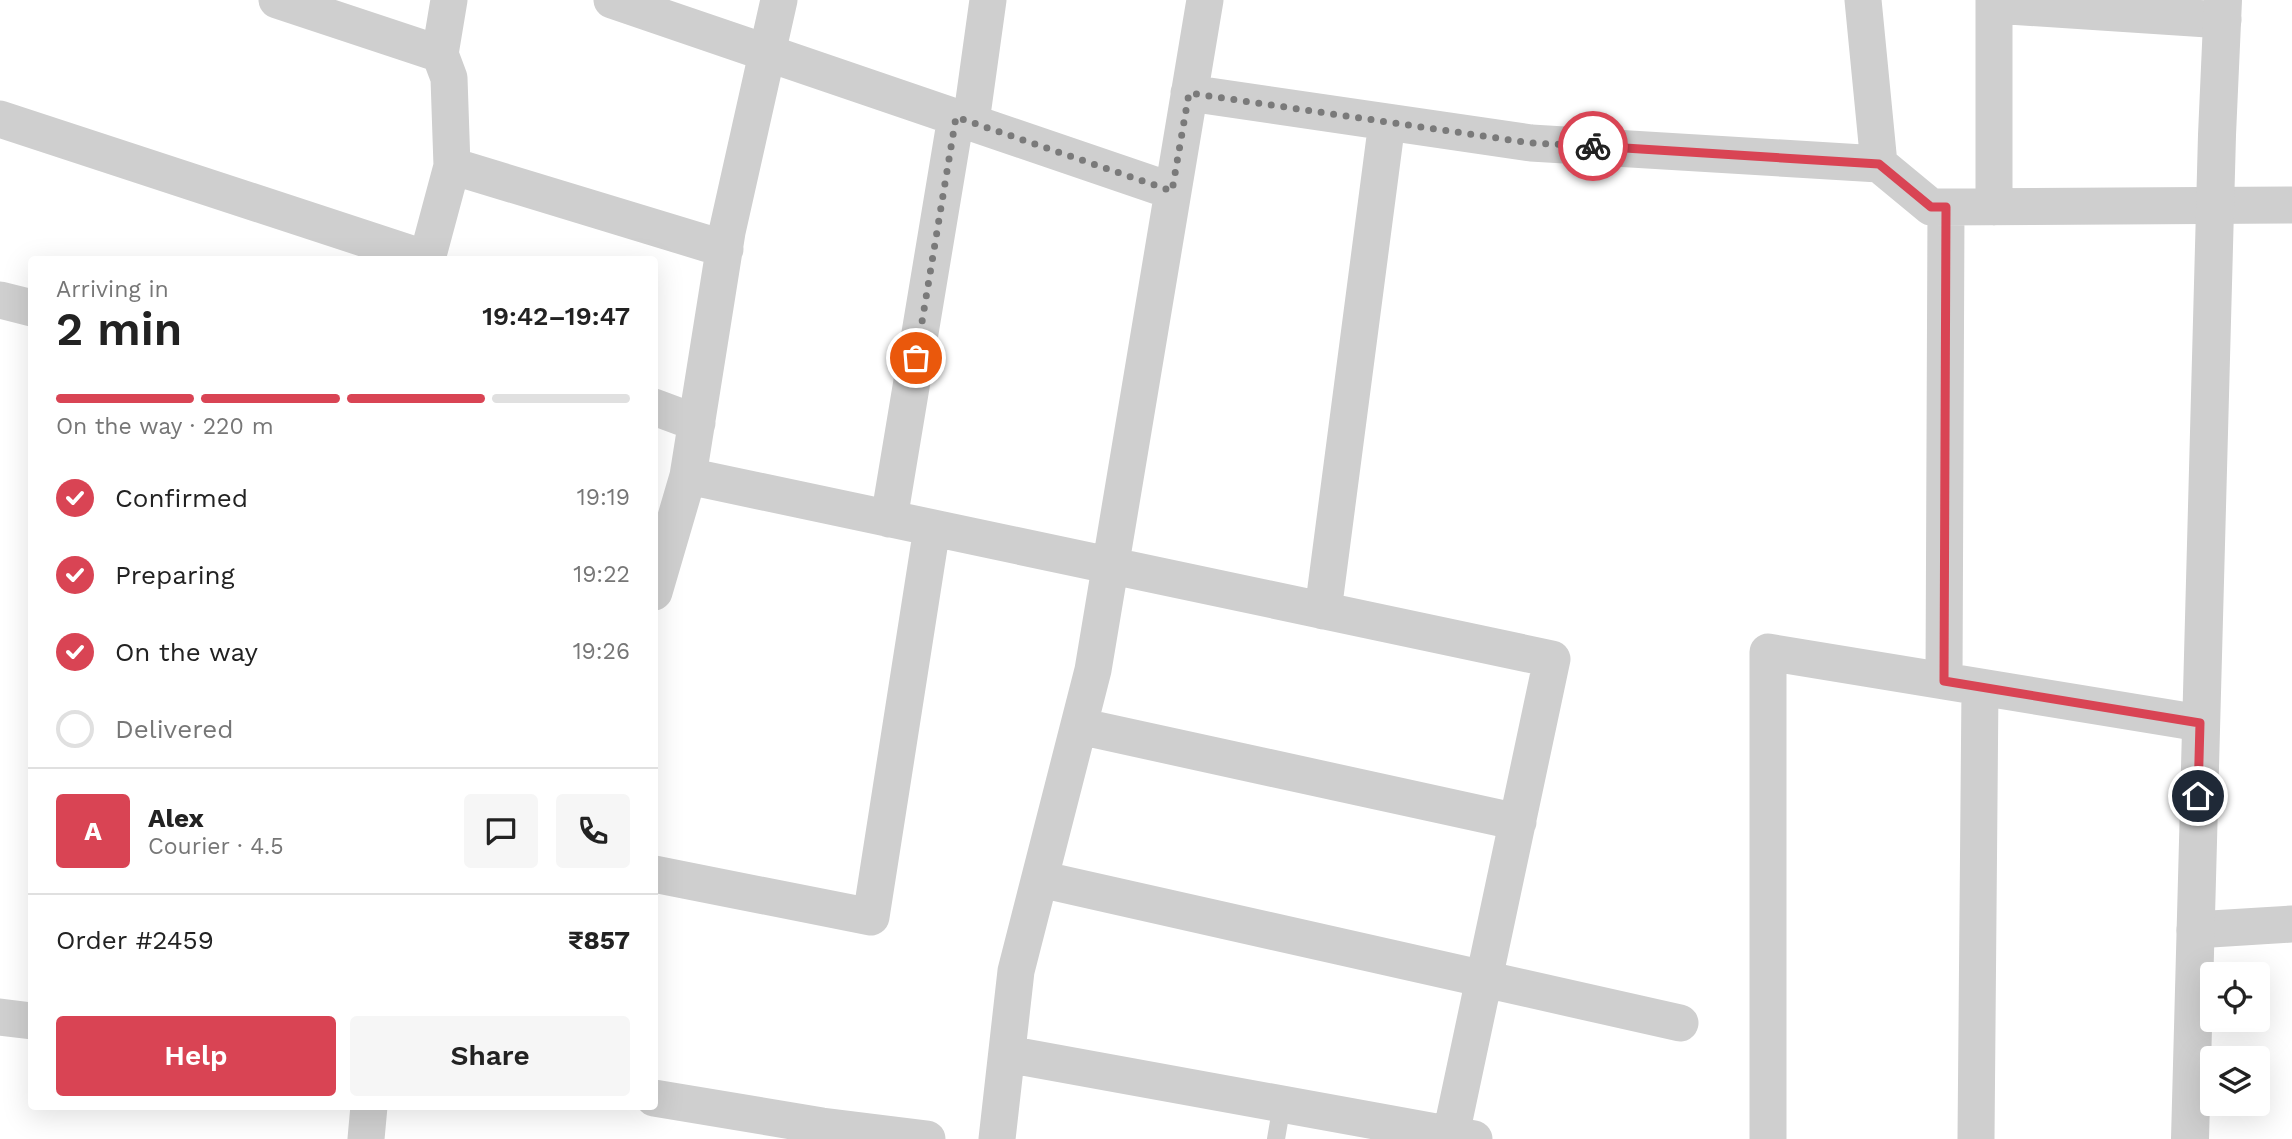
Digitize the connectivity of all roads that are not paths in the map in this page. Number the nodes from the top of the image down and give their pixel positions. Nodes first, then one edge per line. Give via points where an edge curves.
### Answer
1 (277, 0) edge
2 (449, 0) edge
3 (612, 0) edge
4 (779, 0) edge
5 (988, 0) edge
6 (1205, 0) edge
7 (1863, 0) edge
8 (1994, 3) edge
9 (2223, 10) edge
10 (767, 53) junction
11 (440, 54) junction
12 (1189, 93) junction
13 (0, 119) edge
14 (963, 119) junction
15 (1387, 122) junction
16 (1879, 164) junction
17 (452, 166) junction
18 (1172, 191) junction
19 (2292, 205) edge
20 (1946, 207) junction
21 (1994, 207) junction
22 (2215, 207) junction
23 (725, 249) junction
24 (418, 256) edge
25 (428, 256) edge
26 (0, 300) edge
27 (28, 307) edge
28 (658, 408) edge
29 (697, 423) junction
30 (688, 476) junction
31 (889, 519) junction
32 (932, 528) junction
33 (1111, 565) junction
34 (658, 578) edge
35 (1323, 611) junction
36 (1944, 681) junction
37 (1980, 687) junction
38 (2200, 723) junction
39 (1079, 726) junction
40 (1518, 822) junction
41 (658, 875) edge
42 (1040, 879) junction
43 (2292, 924) edge
44 (2195, 930) junction
45 (1484, 979) junction
46 (0, 1017) edge
47 (28, 1020) edge
48 (1680, 1023) dead end
49 (1007, 1054) junction
50 (658, 1099) edge
51 (1282, 1104) junction
52 (369, 1110) edge
53 (1459, 1138) edge
54 (366, 1139) edge
55 (927, 1139) edge
56 (998, 1139) edge
57 (1276, 1139) edge
58 (1768, 1139) edge
59 (1976, 1139) edge
60 (2190, 1139) edge

1 - 11 street
2 - 11 street
3 - 10 street
4 - 10 street
5 - 14 street
6 - 12 street
7 - 16 street
8 - 9 street
8 - 21 street
9 - 22 street
10 - 14 street
10 - 23 street
11 - 17 street via 449,78
12 - 15 street
12 - 18 street
13 - 24 street
14 - 18 street
14 - 31 street
15 - 16 street via 1531,143
15 - 35 street
16 - 20 street via 1931,207
17 - 23 street
17 - 25 street
18 - 33 street
19 - 22 street
20 - 21 street
20 - 36 street
21 - 22 street
22 - 38 street
23 - 29 street
26 - 27 street
28 - 29 street
29 - 30 street
30 - 31 street
30 - 34 street
31 - 32 street
32 - 33 street
32 - 41 street via 871,917
33 - 35 street
33 - 39 street
35 - 40 street via 1552,659
36 - 37 street
36 - 58 street via 1768,652
37 - 38 street
37 - 59 street
38 - 44 street
39 - 40 street
39 - 42 street
40 - 45 street
42 - 45 street
42 - 49 street via 1016,971
43 - 44 street
44 - 60 street
45 - 48 street
45 - 53 street
46 - 47 street
49 - 51 street
49 - 56 street
50 - 55 street
51 - 53 street
51 - 57 lane
52 - 54 street

